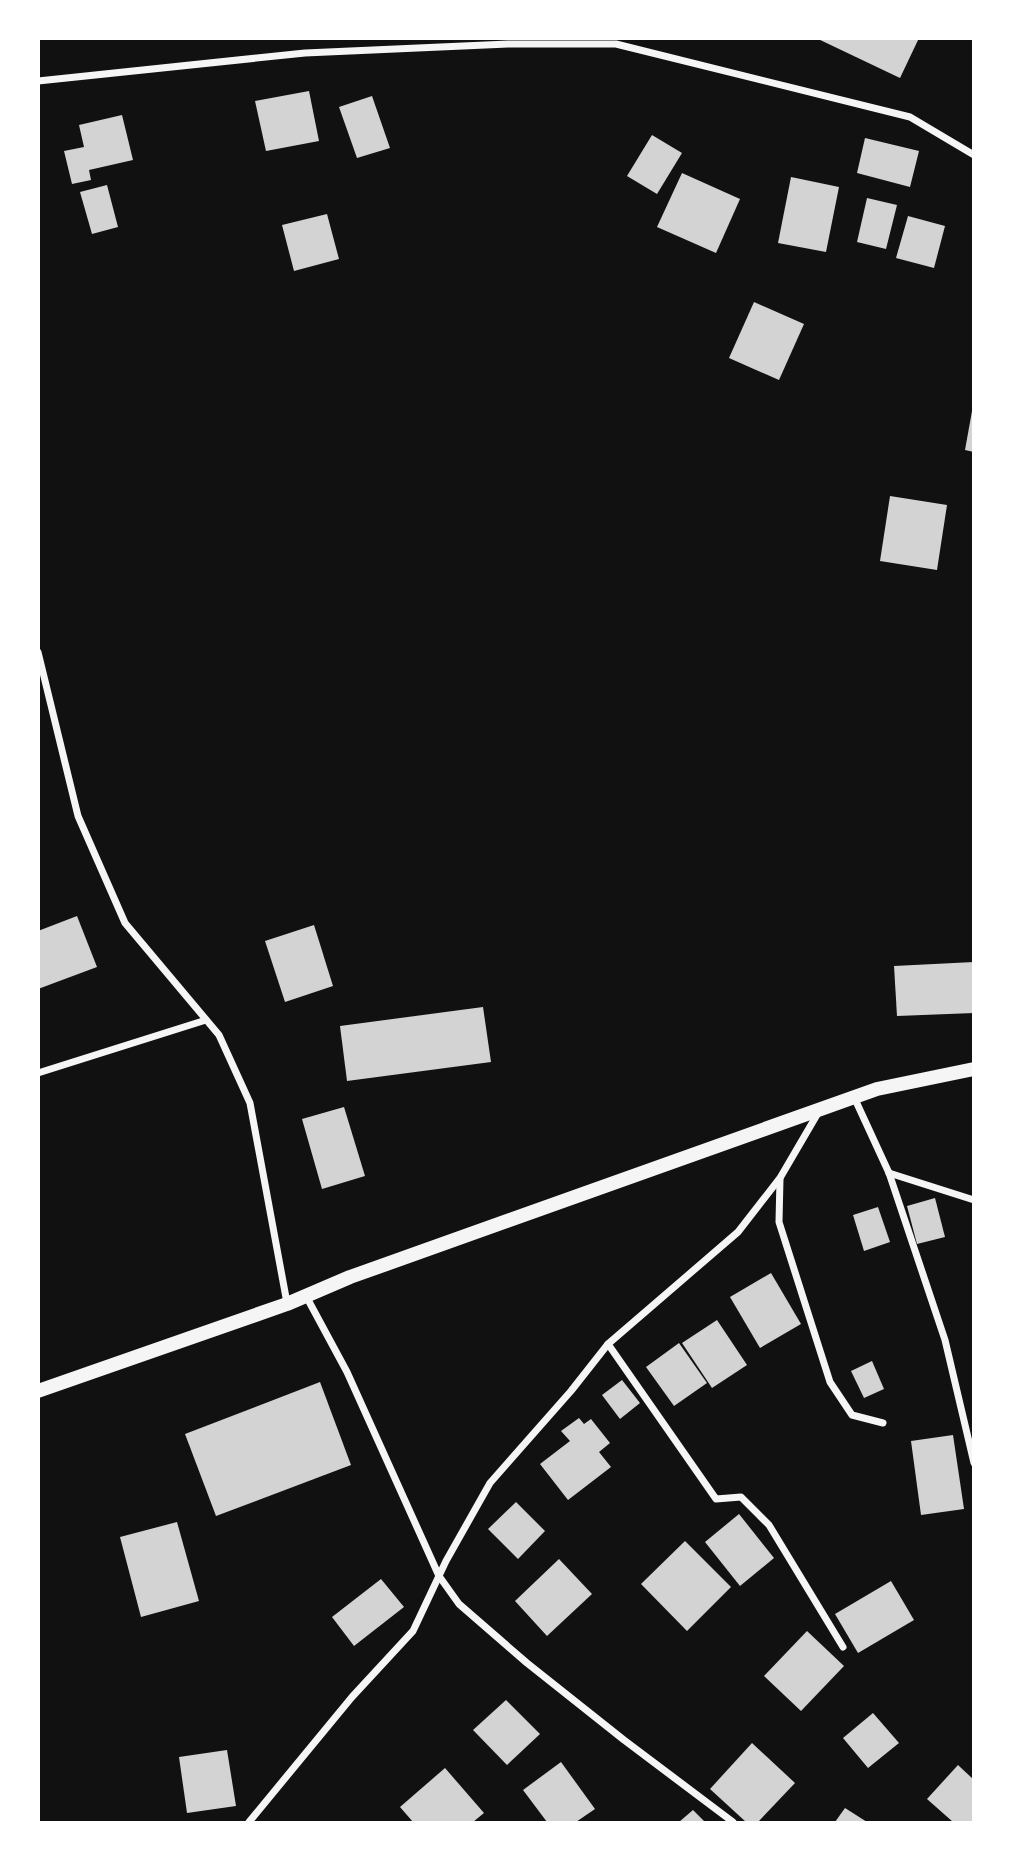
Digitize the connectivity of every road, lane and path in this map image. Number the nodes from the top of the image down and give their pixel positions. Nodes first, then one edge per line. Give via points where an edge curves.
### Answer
1 (38, 80) edge
2 (974, 155) edge
3 (38, 652) edge
4 (206, 1020) junction
5 (974, 1069) edge
6 (38, 1073) edge
7 (854, 1097) junction
8 (820, 1109) junction
9 (889, 1173) junction
10 (780, 1178) junction
11 (974, 1200) edge
12 (306, 1296) junction
13 (287, 1304) junction
14 (608, 1344) junction
15 (38, 1391) edge
16 (883, 1423) dead end
17 (974, 1463) edge
18 (439, 1576) junction
19 (843, 1647) dead end
20 (249, 1822) edge
21 (733, 1822) edge

1 - 2 street via 305,53 616,44 910,117
3 - 4 street via 78,816 125,923
4 - 6 street
4 - 13 street via 219,1035 250,1103
5 - 7 main road
7 - 8 main road
7 - 9 street
8 - 10 street
8 - 12 main road
9 - 11 street
9 - 17 street via 945,1340
10 - 14 street via 738,1232
10 - 16 street via 779,1222 830,1382 852,1415
12 - 13 main road
12 - 18 street via 347,1373
13 - 15 main road
14 - 18 street via 490,1483
14 - 19 street via 716,1499 741,1497 769,1524
18 - 20 street via 413,1631
18 - 21 street via 459,1604 527,1664

